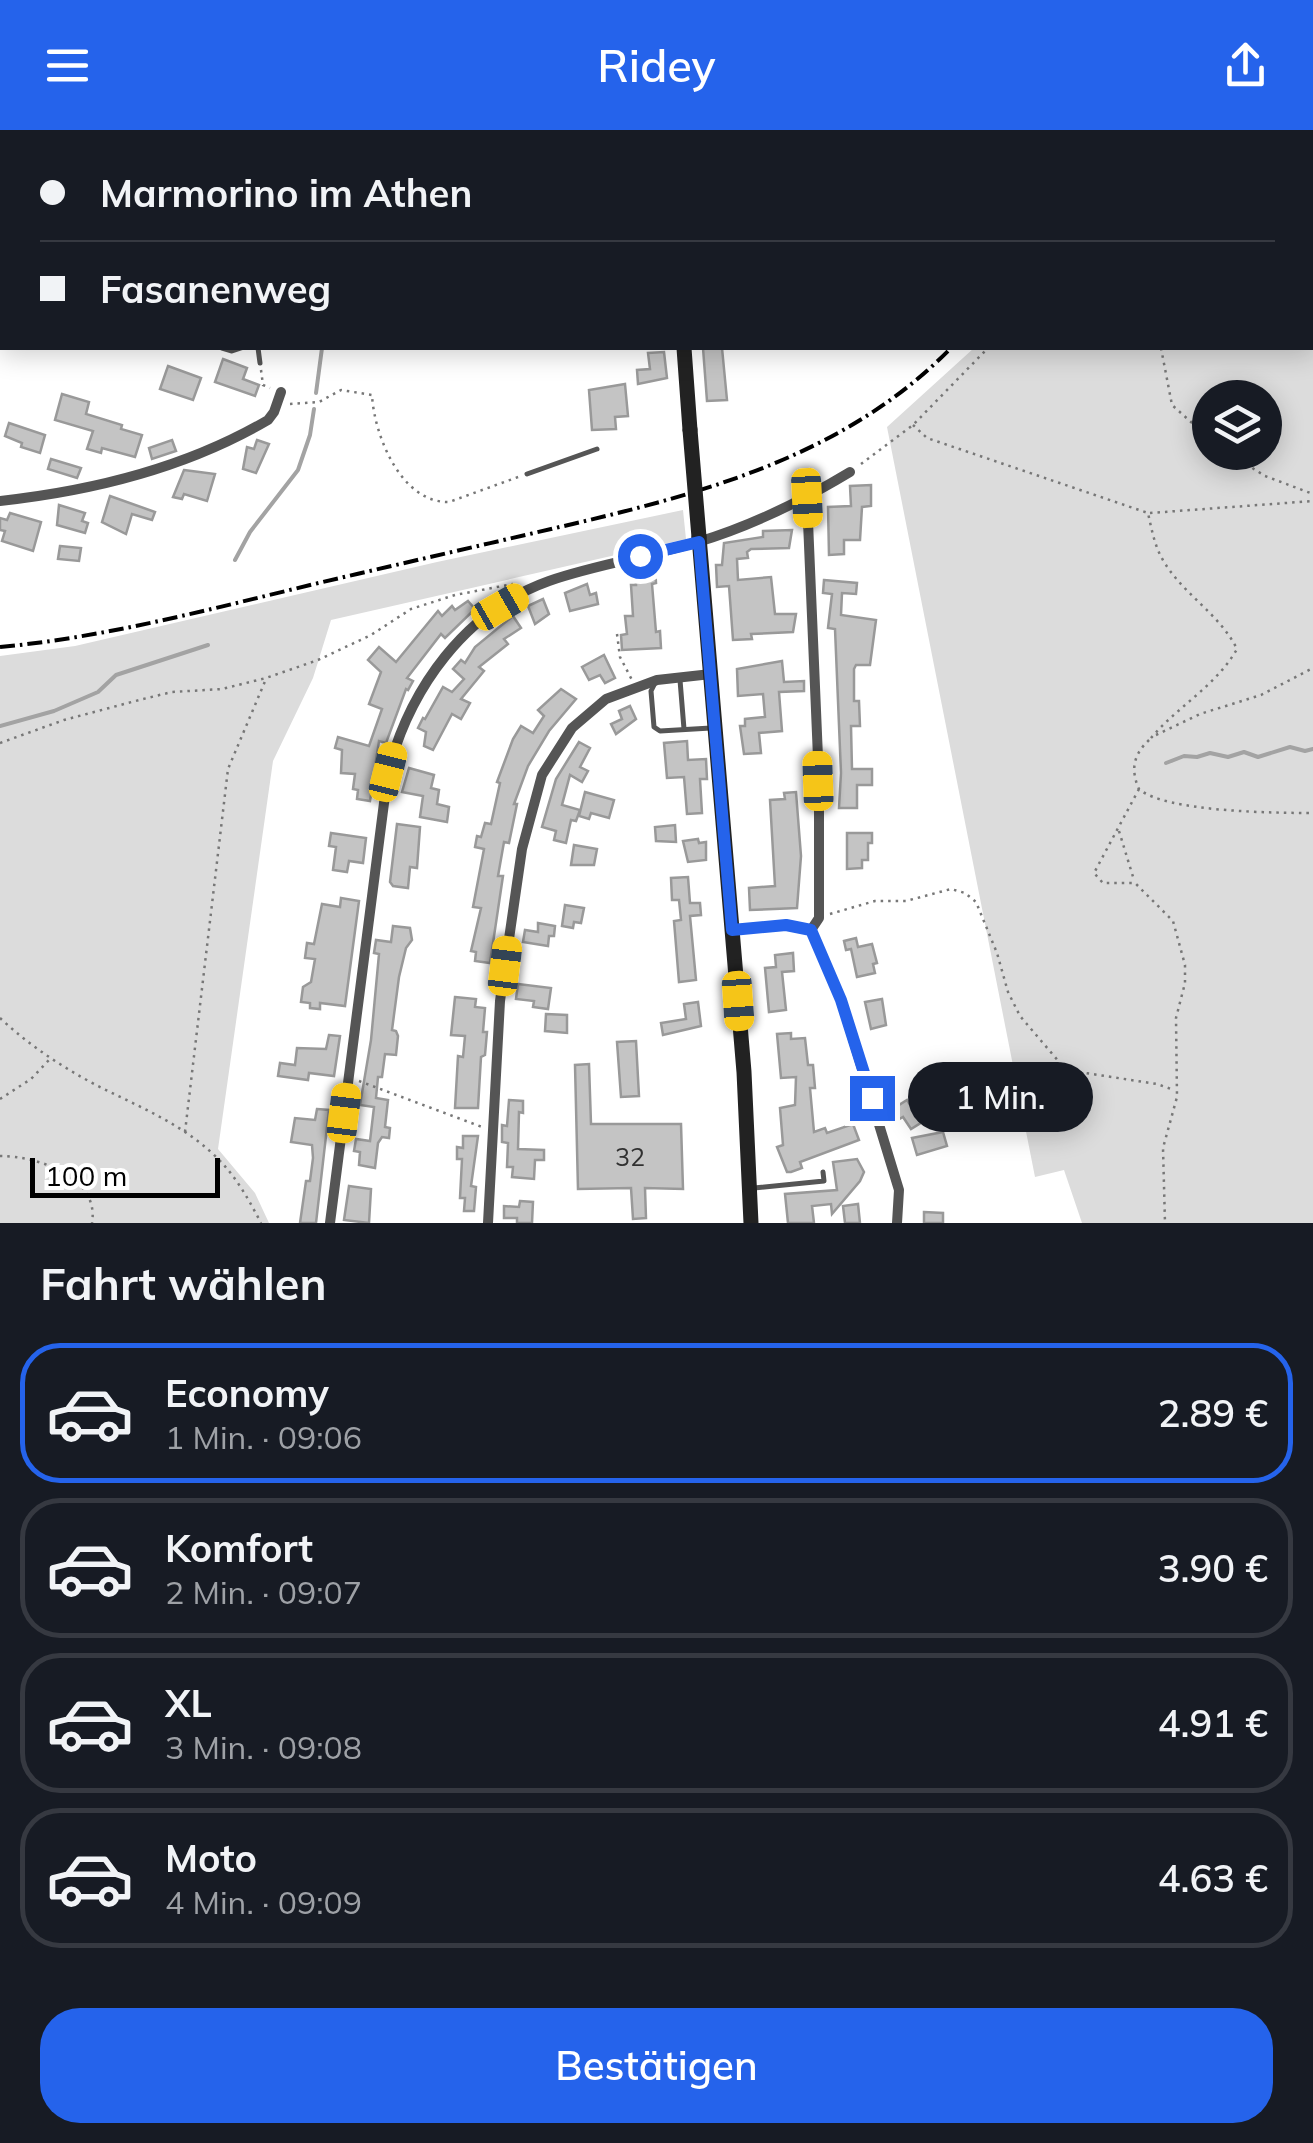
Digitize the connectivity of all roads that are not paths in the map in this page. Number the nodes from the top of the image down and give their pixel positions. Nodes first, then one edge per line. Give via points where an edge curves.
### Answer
1 (258, 350) edge
2 (684, 350) edge
3 (260, 363) road end
4 (279, 398) road end
5 (597, 450) dead end
6 (850, 472) road end
7 (528, 474) road end
8 (807, 498) junction
9 (0, 501) edge
10 (699, 540) junction
11 (711, 674) junction
12 (680, 677) junction
13 (657, 680) junction
14 (716, 728) junction
15 (684, 730) junction
16 (732, 930) junction
17 (811, 930) junction
18 (823, 1172) dead end
19 (751, 1188) junction
20 (330, 1223) edge
21 (488, 1223) edge
22 (751, 1223) edge
23 (896, 1223) edge

1 - 3 lane
2 - 10 main road, bridge
4 - 9 street via 268,420 169,464 88,487
5 - 7 lane
6 - 8 street
8 - 10 street
8 - 17 street via 820,918
10 - 11 main road
10 - 20 street via 545,582 484,618 427,680 388,772
11 - 12 street
11 - 14 main road
12 - 13 street
12 - 15 lane
13 - 15 lane via 650,691 654,727
13 - 21 street via 606,700 580,719 548,762 536,793 502,984
14 - 15 lane
14 - 16 main road
16 - 17 street
16 - 19 main road
17 - 23 street via 841,1000 899,1190
18 - 19 lane via 824,1180
19 - 22 main road

